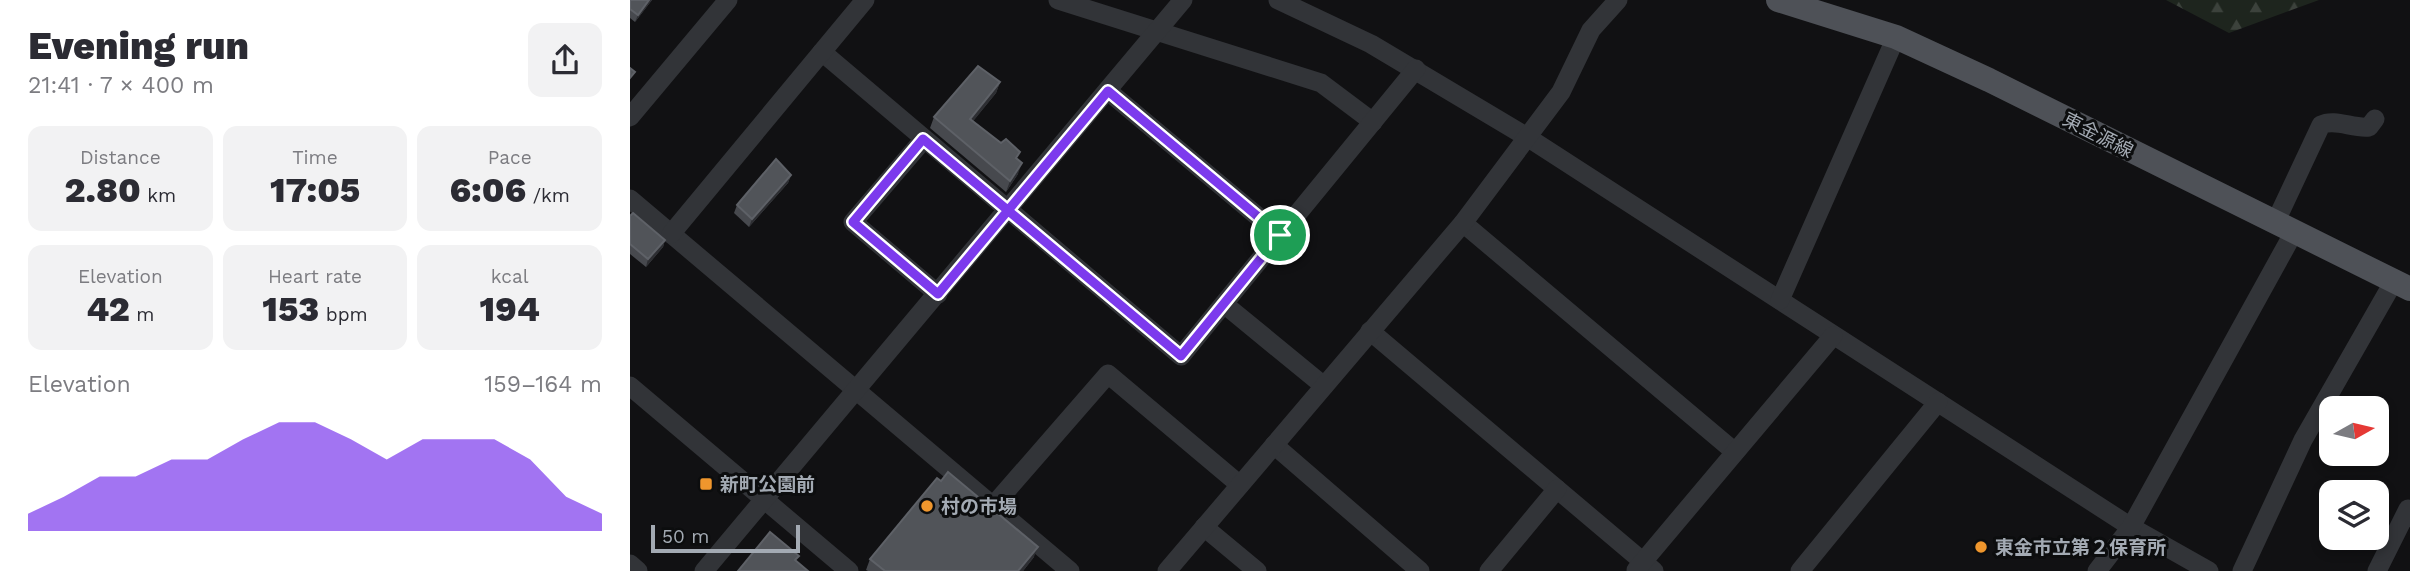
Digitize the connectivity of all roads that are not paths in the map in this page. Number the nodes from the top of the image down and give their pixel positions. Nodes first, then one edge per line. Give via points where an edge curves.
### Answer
1 (728, 0) edge
2 (865, 0) edge
3 (1058, 0) edge
4 (1183, 0) edge
5 (1278, 0) edge
6 (1618, 0) edge
7 (1778, 0) edge
8 (1159, 29) junction
9 (1896, 37) junction
10 (822, 52) junction
11 (1416, 69) junction
12 (1108, 91) junction
13 (630, 117) edge
14 (2375, 119) dead end
15 (1373, 122) junction
16 (1527, 137) junction
17 (923, 139) junction
18 (630, 200) edge
19 (1008, 211) junction
20 (1463, 223) junction
21 (2285, 228) junction
22 (670, 234) junction
23 (1280, 235) junction
24 (2402, 285) edge
25 (938, 294) junction
26 (1780, 300) junction
27 (1224, 304) junction
28 (1370, 331) junction
29 (1833, 336) junction
30 (630, 386) edge
31 (1324, 386) junction
32 (856, 391) junction
33 (1938, 402) junction
34 (1274, 444) junction
35 (1735, 452) junction
36 (1240, 485) junction
37 (1557, 489) junction
38 (765, 500) junction
39 (993, 506) junction
40 (2408, 509) dead end
41 (1204, 527) junction
42 (2131, 527) junction
43 (630, 564) edge
44 (1644, 568) edge
45 (638, 571) edge
46 (704, 571) edge
47 (849, 571) edge
48 (1070, 571) edge
49 (1167, 571) edge
50 (1257, 571) edge
51 (1420, 571) edge
52 (1489, 571) edge
53 (1800, 571) edge
54 (2096, 571) edge
55 (2209, 571) edge
56 (2242, 571) edge
57 (2377, 571) edge

1 - 13 street
2 - 10 street
3 - 8 street
4 - 8 street
5 - 11 street
6 - 16 street via 1591,30 1561,92
7 - 9 main road, 東金源線
8 - 12 street
8 - 15 street via 1321,83
9 - 21 main road, 東金源線
9 - 26 street
10 - 17 street
10 - 22 street
11 - 15 street
11 - 16 street
12 - 19 street
12 - 23 street
14 - 21 street via 2362,128 2329,121 2321,125
15 - 23 street
16 - 20 street
16 - 26 street
17 - 19 street
17 - 25 street via 853,222
18 - 22 street
19 - 25 street
19 - 27 street via 1181,356
20 - 28 street
20 - 35 street
21 - 24 main road, 東金源線
21 - 42 street
22 - 32 street
23 - 27 street
24 - 56 street via 2303,440
25 - 32 street
26 - 29 street
27 - 31 street
28 - 31 street
28 - 37 street
29 - 33 street
29 - 35 street
30 - 38 street
31 - 34 street
32 - 38 street
32 - 39 street
33 - 42 street
33 - 53 street
34 - 36 street
34 - 51 street
35 - 44 street
36 - 39 street via 1108,374
36 - 41 street
37 - 44 street
37 - 52 street
38 - 46 street
38 - 47 street
39 - 48 street
40 - 57 street
41 - 49 street
41 - 50 street
42 - 54 street
42 - 55 street
43 - 45 street

